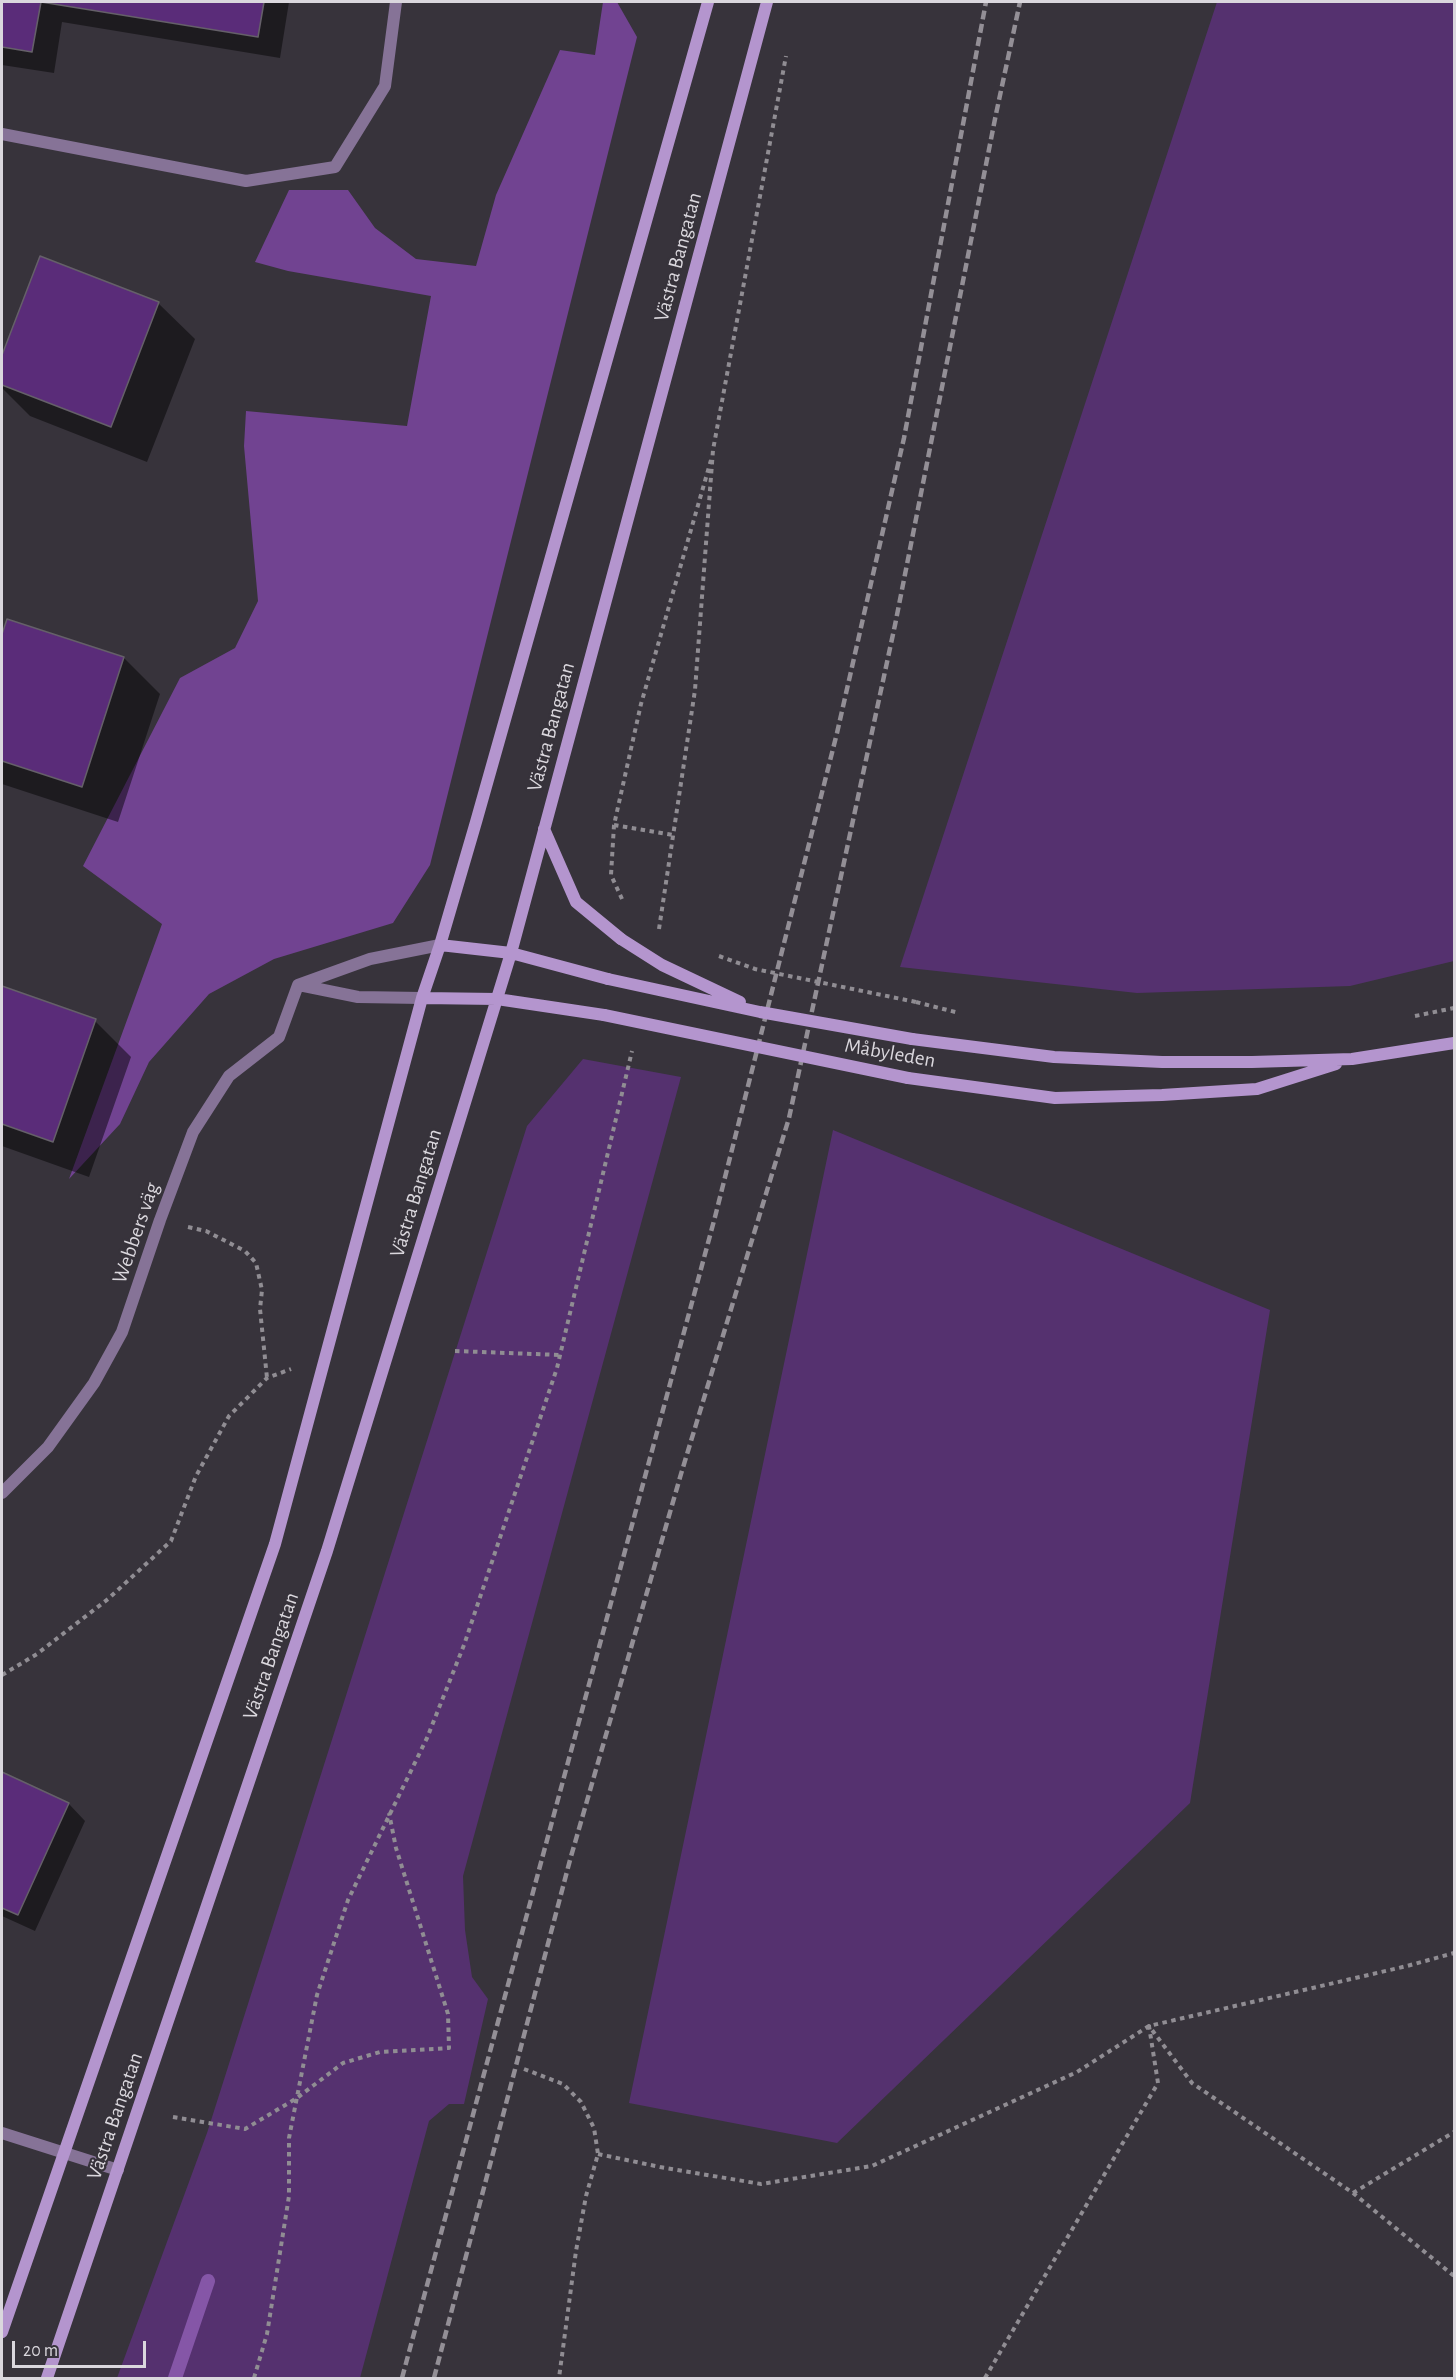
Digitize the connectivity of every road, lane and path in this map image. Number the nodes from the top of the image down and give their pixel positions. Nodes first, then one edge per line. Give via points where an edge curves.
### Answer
1 (396, 2) edge
2 (708, 2) edge
3 (767, 2) edge
4 (788, 48) dead end
5 (2, 134) edge
6 (713, 450) junction
7 (614, 825) junction
8 (544, 829) junction
9 (673, 835) junction
10 (626, 905) dead end
11 (659, 929) dead end
12 (653, 931) dead end
13 (662, 938) dead end
14 (440, 945) junction
15 (511, 953) junction
16 (716, 955) dead end
17 (298, 985) junction
18 (422, 998) junction
19 (497, 999) junction
20 (1455, 1008) edge
21 (760, 1012) junction
22 (960, 1013) dead end
23 (1408, 1018) dead end
24 (1455, 1043) edge
25 (1352, 1059) junction
26 (625, 1082) dead end
27 (160, 1220) junction
28 (455, 1351) dead end
29 (560, 1355) junction
30 (300, 1366) dead end
31 (267, 1378) junction
32 (2, 1493) edge
33 (2, 1675) edge
34 (389, 1813) junction
35 (1455, 1953) edge
36 (1149, 2026) junction
37 (524, 2069) dead end
38 (297, 2098) junction
39 (173, 2117) dead end
40 (1455, 2132) edge
41 (2, 2133) edge
42 (63, 2152) junction
43 (598, 2154) junction
44 (118, 2169) junction
45 (1353, 2193) junction
46 (1455, 2276) edge
47 (2, 2332) edge
48 (47, 2379) edge
49 (254, 2379) edge
50 (559, 2379) edge
51 (985, 2379) edge

1 - 5 street via 385,86 335,167 246,181
2 - 14 street, Västra Bangatan
3 - 8 street, Västra Bangatan
4 - 6 path
6 - 7 path via 641,704
6 - 9 path via 695,690
7 - 9 path
7 - 10 path via 611,875
8 - 15 street, Västra Bangatan
8 - 21 street, bridge via 576,902 621,939 662,965
9 - 11 path
12 - 13 path
14 - 15 street, Måbyleden
14 - 17 street via 370,959
14 - 18 street, Västra Bangatan
15 - 19 street, Västra Bangatan
15 - 21 street, Måbyleden, bridge
16 - 22 path, bridge via 755,969
17 - 18 street via 358,997
17 - 27 street, Webbers väg via 279,1037 229,1076 193,1132
18 - 19 street, Måbyleden
18 - 42 street, Västra Bangatan via 275,1544
19 - 25 street, Måbyleden, bridge via 604,1015 908,1078 1055,1098 1257,1089
19 - 44 street, Västra Bangatan via 327,1551
20 - 23 path
21 - 25 street, Måbyleden, bridge via 912,1039 1054,1058 1184,1062
24 - 25 street, Måbyleden
26 - 29 path
27 - 31 path via 206,1231 244,1251 256,1263 262,1290 260,1309
27 - 32 street, Webbers väg via 122,1332 94,1383 48,1447
28 - 29 path
29 - 34 path via 464,1645 427,1738
30 - 31 path
31 - 33 path via 229,1416 196,1476 171,1541 108,1599 37,1654
34 - 38 path via 348,1900 317,1995
34 - 38 path via 396,1848 448,2014 448,2048 380,2052 343,2063
35 - 36 path
36 - 43 path via 1077,2072 872,2166 761,2184
36 - 45 path via 1192,2083
36 - 51 path via 1158,2083
37 - 43 path via 563,2084 581,2102 594,2128
38 - 39 path via 245,2129
38 - 49 path via 289,2138 289,2196 267,2334
40 - 45 path
41 - 42 street
42 - 44 street
42 - 47 street, Västra Bangatan
43 - 50 path via 576,2251
44 - 48 street, Västra Bangatan
45 - 46 path

